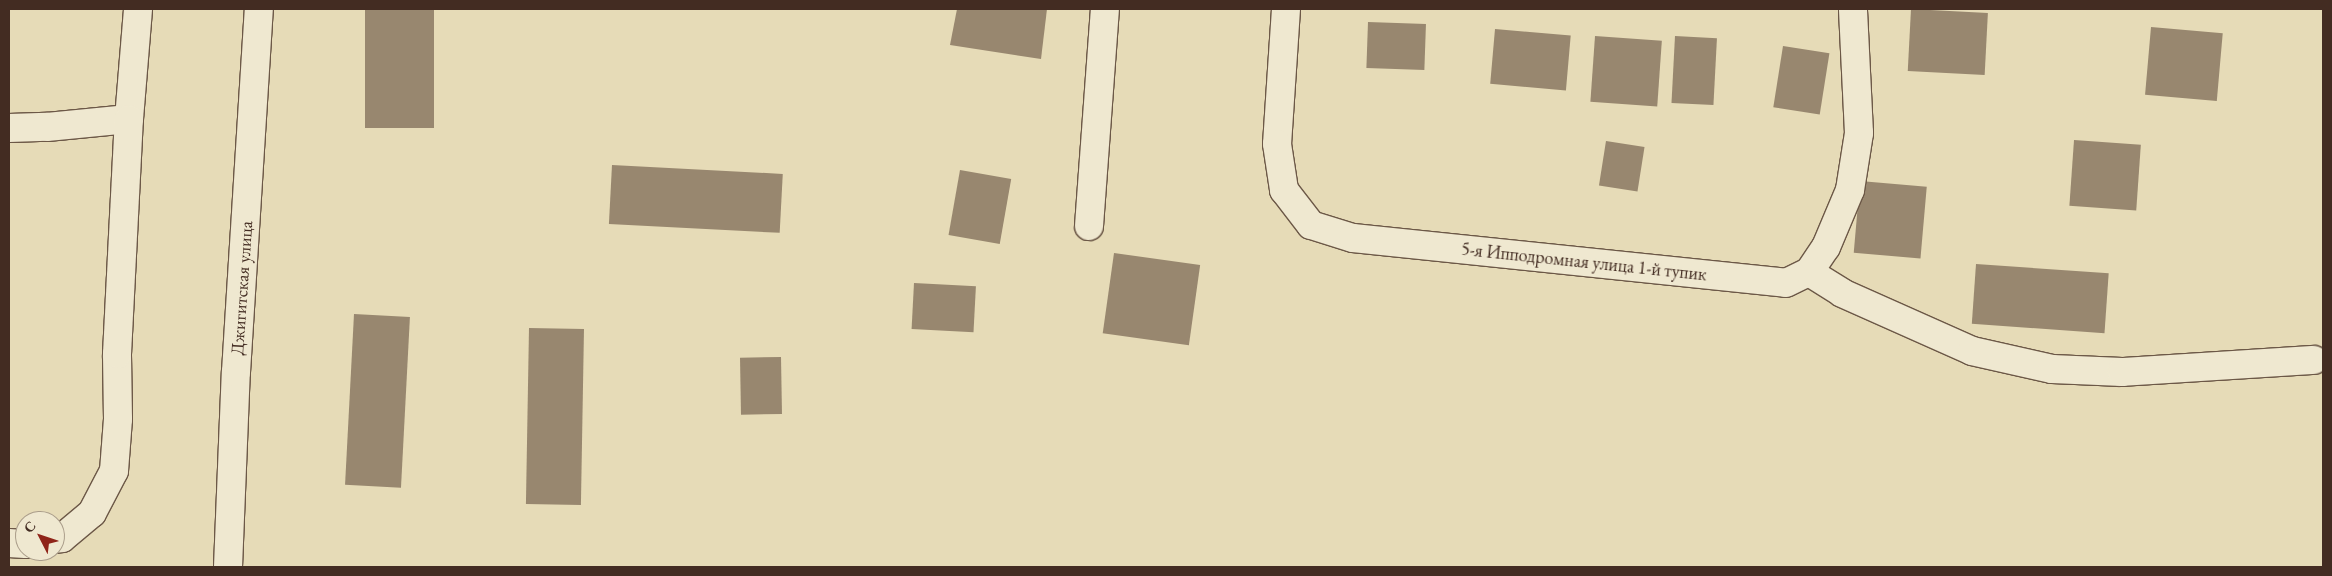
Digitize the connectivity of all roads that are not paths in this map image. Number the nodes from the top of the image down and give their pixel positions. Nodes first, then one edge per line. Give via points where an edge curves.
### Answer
1 (138, 9) edge
2 (259, 9) edge
3 (1104, 9) edge
4 (1286, 9) edge
5 (1853, 9) edge
6 (129, 119) junction
7 (9, 128) edge
8 (1089, 226) dead end
9 (1809, 272) junction
10 (2314, 360) dead end
11 (65, 536) edge
12 (228, 567) edge

1 - 6 street
2 - 12 street, Джигитская улица via 236,372
3 - 8 street
4 - 9 street, 5-я Ипподромная улица 1-й тупик via 1277,144 1284,190 1311,225 1353,238 1754,280 1786,283
5 - 9 street, 5-я Ипподромная улица 1-й тупик via 1859,133 1852,181 1826,248
6 - 7 street via 46,128
6 - 11 street via 114,471 92,513
9 - 10 street via 1842,294 1972,351 2052,369 2122,372

